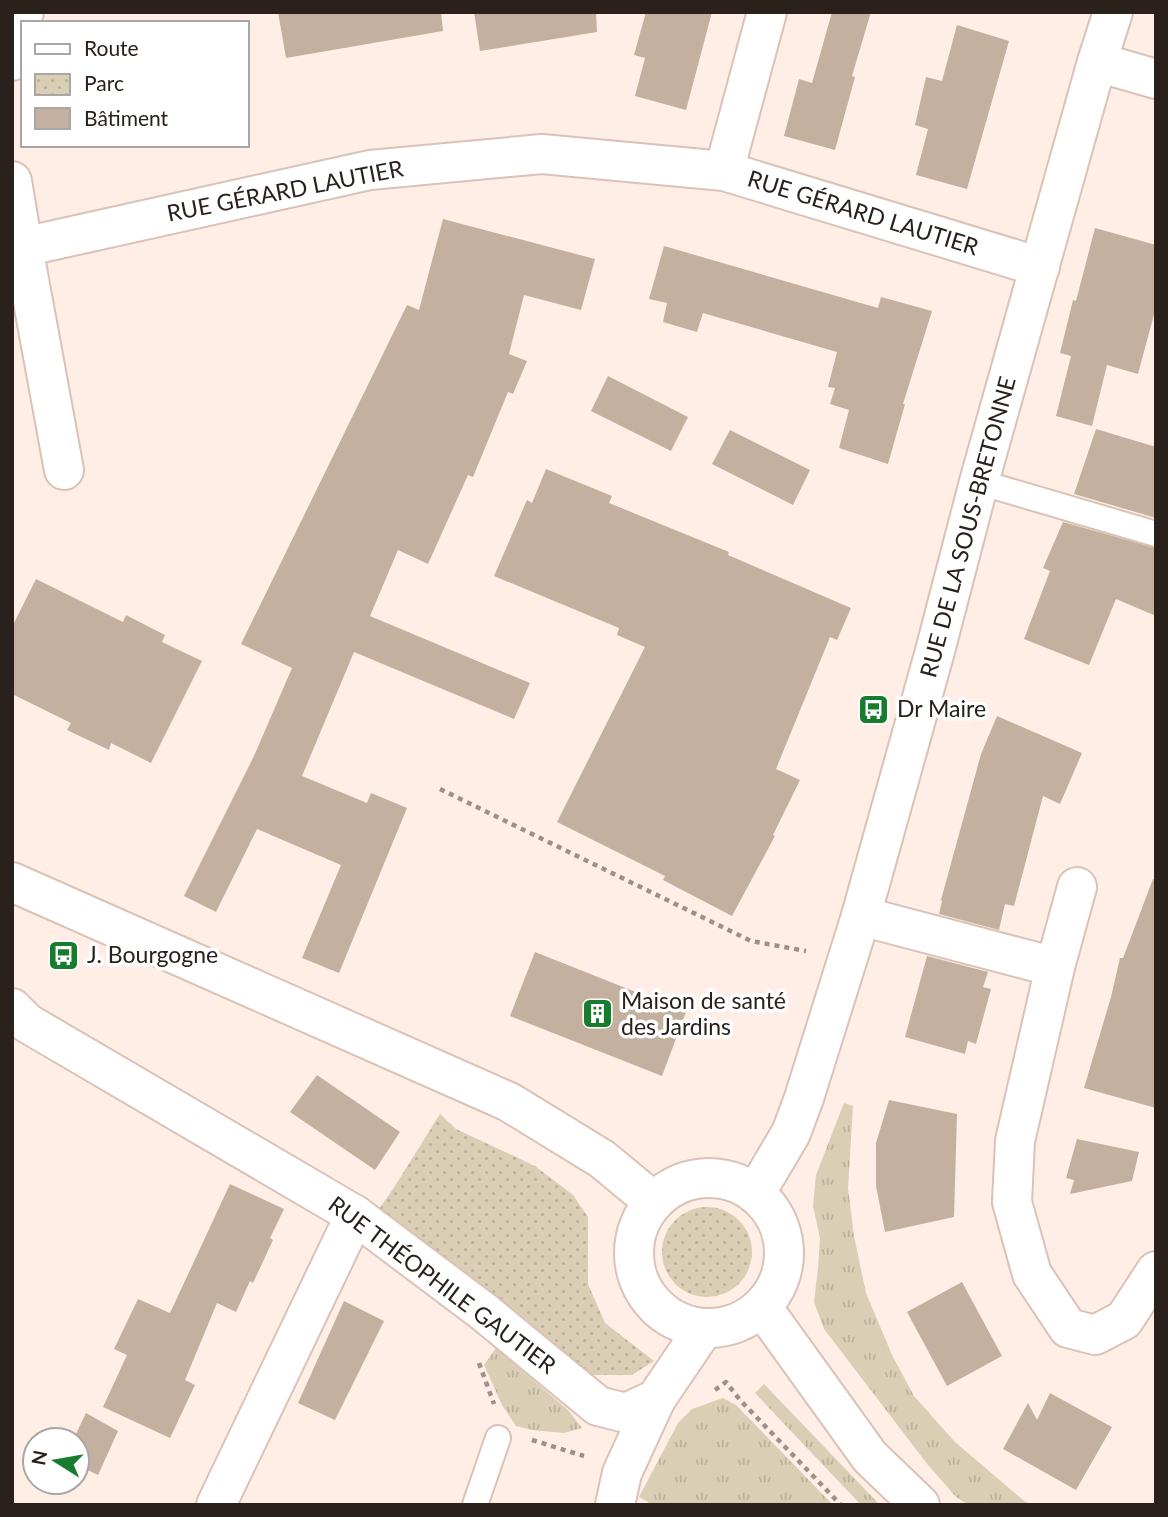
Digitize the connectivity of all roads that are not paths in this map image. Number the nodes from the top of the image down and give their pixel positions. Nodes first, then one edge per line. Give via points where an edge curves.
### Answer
1 (767, 12) edge
2 (1113, 12) edge
3 (21, 24) edge
4 (12, 61) edge
5 (1097, 62) junction
6 (1156, 79) edge
7 (724, 171) junction
8 (12, 181) edge
9 (23, 247) junction
10 (1040, 267) junction
11 (64, 470) dead end
12 (979, 482) junction
13 (1156, 534) edge
14 (12, 883) edge
15 (1077, 887) dead end
16 (861, 916) junction
17 (1055, 967) junction
18 (12, 1008) edge
19 (755, 1194) junction
20 (654, 1202) junction
21 (355, 1214) junction
22 (1156, 1271) edge
23 (762, 1307) junction
24 (704, 1328) junction
25 (664, 1386) junction
26 (498, 1438) road end
27 (216, 1505) edge
28 (475, 1505) edge
29 (615, 1505) edge
30 (920, 1505) edge

1 - 7 street
2 - 5 street, RUE DE LA SOUS-BRETONNE
3 - 4 street
5 - 6 street
5 - 10 street, RUE DE LA SOUS-BRETONNE
7 - 9 street, RUE GÉRARD LAUTIER via 542,154 370,170
7 - 10 street, RUE GÉRARD LAUTIER
8 - 9 street
9 - 11 street
10 - 12 street, RUE DE LA SOUS-BRETONNE
12 - 13 lane
12 - 16 street, RUE DE LA SOUS-BRETONNE
14 - 20 street via 509,1102 602,1159
15 - 17 street
16 - 17 street
16 - 19 street, RUE DE LA SOUS-BRETONNE via 791,1133
17 - 22 street via 1015,1141 1012,1202 1032,1274 1068,1328 1096,1335 1124,1320
18 - 21 street, RUE THÉOPHILE GAUTIER via 27,1023
19 - 20 street via 738,1183 698,1179 679,1184
19 - 23 street via 779,1227 783,1248 775,1289
20 - 24 street via 639,1226 634,1246 644,1292 680,1323
21 - 25 street, RUE THÉOPHILE GAUTIER via 598,1406 626,1413
21 - 27 street
23 - 24 street via 745,1320
23 - 30 street via 870,1457
24 - 25 street
25 - 29 street via 625,1469
26 - 28 lane

